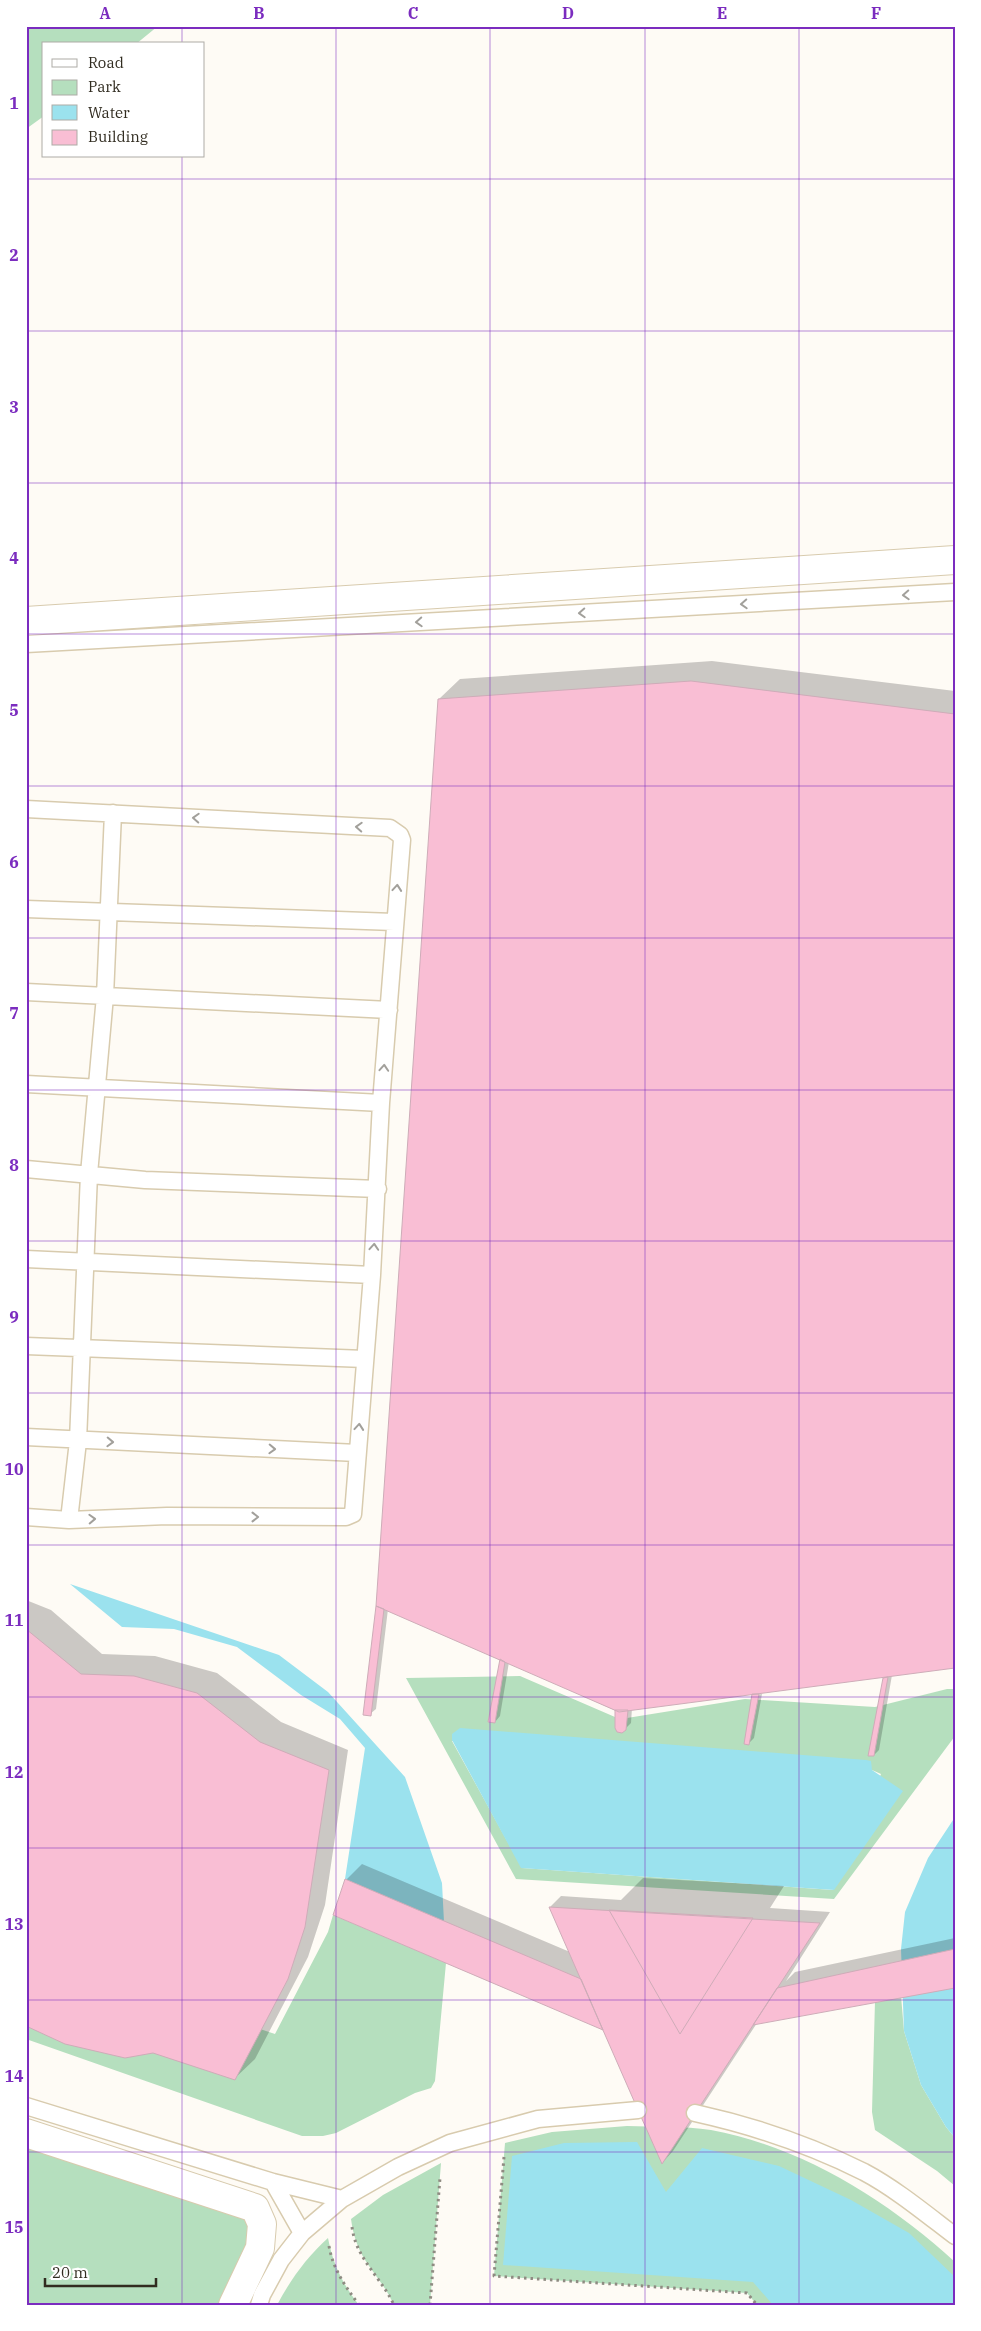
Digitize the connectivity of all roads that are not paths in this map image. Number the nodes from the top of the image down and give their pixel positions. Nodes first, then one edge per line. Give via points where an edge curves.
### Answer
1 (955, 560) edge
2 (955, 592) edge
3 (26, 621) edge
4 (26, 644) edge
5 (26, 809) edge
6 (113, 813) junction
7 (26, 909) edge
8 (108, 913) junction
9 (394, 922) junction
10 (26, 992) edge
11 (105, 996) junction
12 (389, 1010) junction
13 (26, 1084) edge
14 (98, 1089) junction
15 (382, 1103) junction
16 (26, 1169) edge
17 (89, 1174) junction
18 (378, 1189) junction
19 (26, 1259) edge
20 (85, 1262) junction
21 (372, 1275) junction
22 (26, 1346) edge
23 (82, 1350) junction
24 (365, 1359) junction
25 (26, 1437) edge
26 (78, 1441) junction
27 (357, 1452) junction
28 (26, 1517) edge
29 (69, 1520) junction
30 (26, 2106) edge
31 (638, 2110) dead end
32 (695, 2113) dead end
33 (26, 2133) edge
34 (273, 2182) junction
35 (342, 2199) junction
36 (302, 2233) junction
37 (955, 2236) edge
38 (233, 2305) edge
39 (259, 2305) edge

1 - 3 street
2 -> 4 lane
5 - 6 lane
6 - 8 lane
9 -> 6 lane via 402,840 390,828
7 - 8 lane
8 - 9 lane
8 - 11 lane
9 - 12 lane
10 - 11 lane
11 - 12 lane
11 - 14 lane
15 -> 12 lane
13 - 14 lane
14 - 15 lane
14 - 17 lane
15 - 18 lane
16 - 17 lane
17 - 18 lane via 145,1180
17 - 20 lane
21 -> 18 lane
19 - 20 lane
20 - 21 lane
20 - 23 lane
21 - 24 lane
22 - 23 lane
23 - 24 lane
23 - 26 lane
27 -> 24 lane
25 - 26 lane
26 -> 27 lane
26 - 29 lane
29 -> 27 lane via 167,1516 351,1516
28 - 29 lane
30 - 34 lane
31 - 35 lane via 538,2120 450,2143 398,2167
32 - 37 lane via 744,2124 808,2146 866,2173
33 - 38 street via 256,2208 262,2224 260,2248
34 - 35 lane
34 - 36 lane
35 - 36 lane
36 - 39 lane via 282,2260

